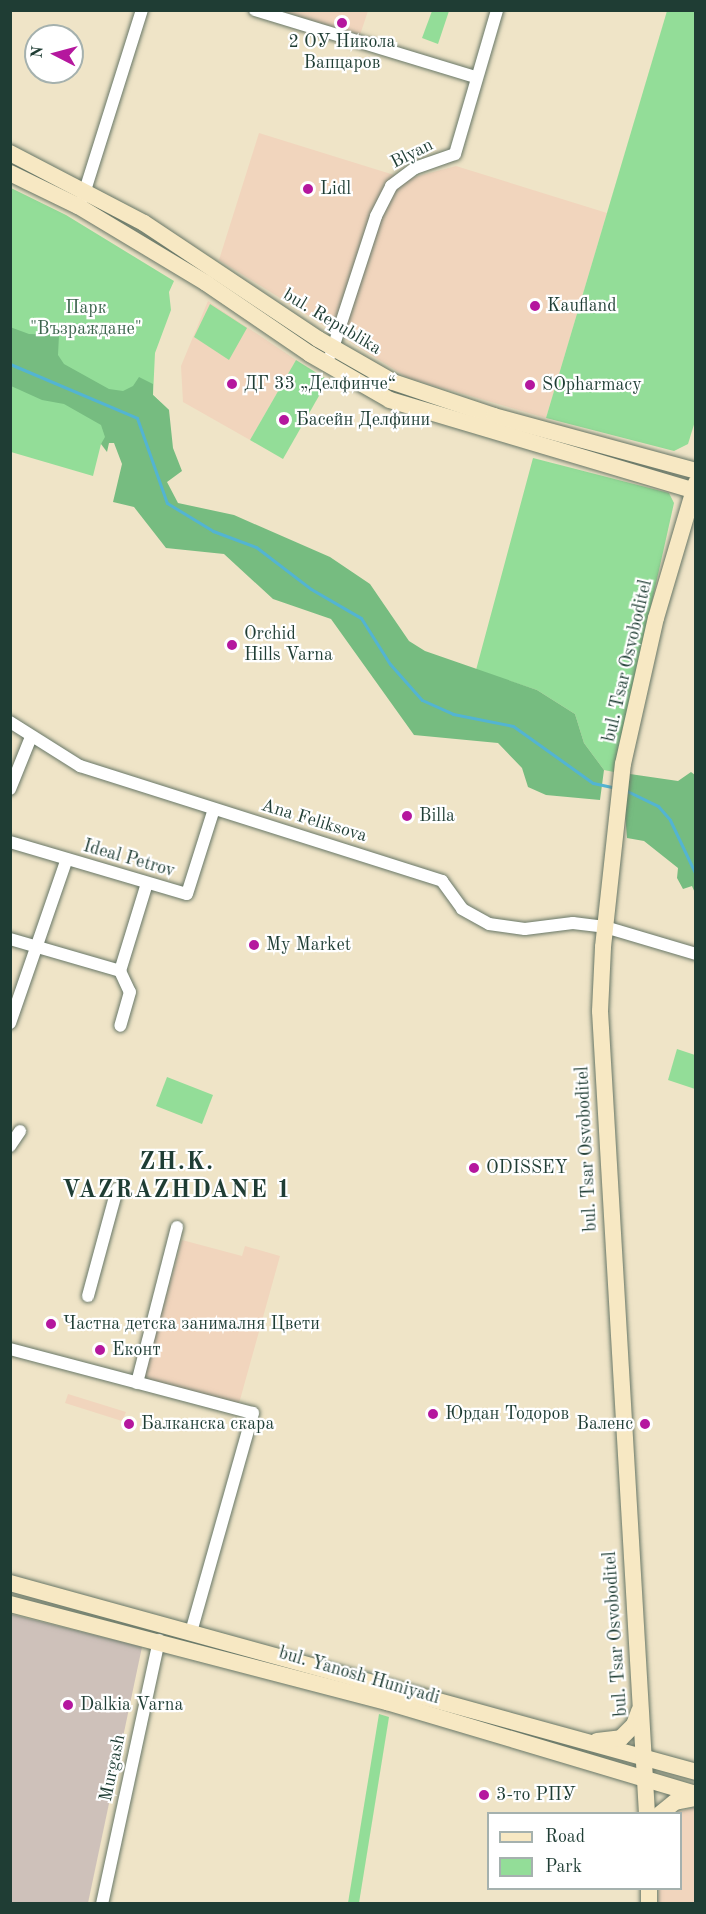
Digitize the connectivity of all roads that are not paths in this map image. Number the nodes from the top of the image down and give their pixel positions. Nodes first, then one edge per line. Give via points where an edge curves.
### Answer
1 (142, 10) edge
2 (255, 10) edge
3 (497, 10) edge
4 (476, 77) junction
5 (10, 153) edge
6 (10, 174) edge
7 (82, 199) junction
8 (334, 348) junction
9 (327, 364) junction
10 (696, 471) edge
11 (695, 488) edge
12 (10, 722) edge
13 (32, 737) junction
14 (10, 789) edge
15 (214, 809) junction
16 (10, 842) edge
17 (66, 861) junction
18 (147, 883) junction
19 (604, 927) junction
20 (10, 939) edge
21 (36, 947) junction
22 (696, 954) edge
23 (120, 971) junction
24 (10, 1023) edge
25 (120, 1026) dead end
26 (20, 1131) dead end
27 (10, 1146) edge
28 (117, 1189) dead end
29 (177, 1227) dead end
30 (87, 1296) dead end
31 (10, 1349) edge
32 (137, 1383) junction
33 (10, 1583) edge
34 (10, 1604) edge
35 (191, 1632) junction
36 (159, 1641) junction
37 (640, 1708) junction
38 (578, 1740) junction
39 (644, 1760) junction
40 (696, 1772) edge
41 (645, 1780) junction
42 (696, 1796) edge
43 (647, 1812) edge
44 (662, 1812) edge
45 (102, 1904) edge

1 - 7 street
2 - 4 street
3 - 4 street, Blyan
4 - 8 street, Blyan via 455,154 402,176 381,203
5 - 7 street, bul. Republika
6 - 7 street, bul. Republika
7 - 8 street, bul. Republika via 144,224
7 - 9 street, bul. Republika
8 - 9 street, Blyan
8 - 10 street, bul. Republika via 423,395
9 - 11 street, bul. Republika via 407,407
11 - 19 street, bul. Tsar Osvoboditel via 656,618 622,773
12 - 13 street, Ana Feliksova
13 - 14 street
13 - 15 street, Ana Feliksova via 80,766
15 - 18 street, Ideal Petrov via 187,894
15 - 19 street, Ana Feliksova via 442,881 462,909 489,924 525,929 573,924
16 - 17 street, Ideal Petrov
17 - 18 street, Ideal Petrov
17 - 21 street
18 - 23 street
19 - 22 street, Ana Feliksova
19 - 37 street, bul. Tsar Osvoboditel via 601,1062
20 - 21 street
21 - 23 street
21 - 24 street
23 - 25 street via 130,992
26 - 27 street
28 - 30 street
29 - 32 street
31 - 32 street
32 - 35 street via 253,1413
33 - 35 street, bul. Yanosh Huniyadi
34 - 36 street, bul. Yanosh Huniyadi
35 - 38 street, bul. Yanosh Huniyadi
36 - 41 street, bul. Yanosh Huniyadi via 387,1702
36 - 45 street, Murgash
37 - 38 street via 634,1725 621,1738
37 - 39 street, bul. Tsar Osvoboditel
38 - 39 street, bul. Yanosh Huniyadi
39 - 40 street, bul. Yanosh Huniyadi
39 - 41 street, bul. Tsar Osvoboditel
41 - 42 street, bul. Yanosh Huniyadi
41 - 43 street, bul. Tsar Osvoboditel
42 - 44 street via 675,1802

